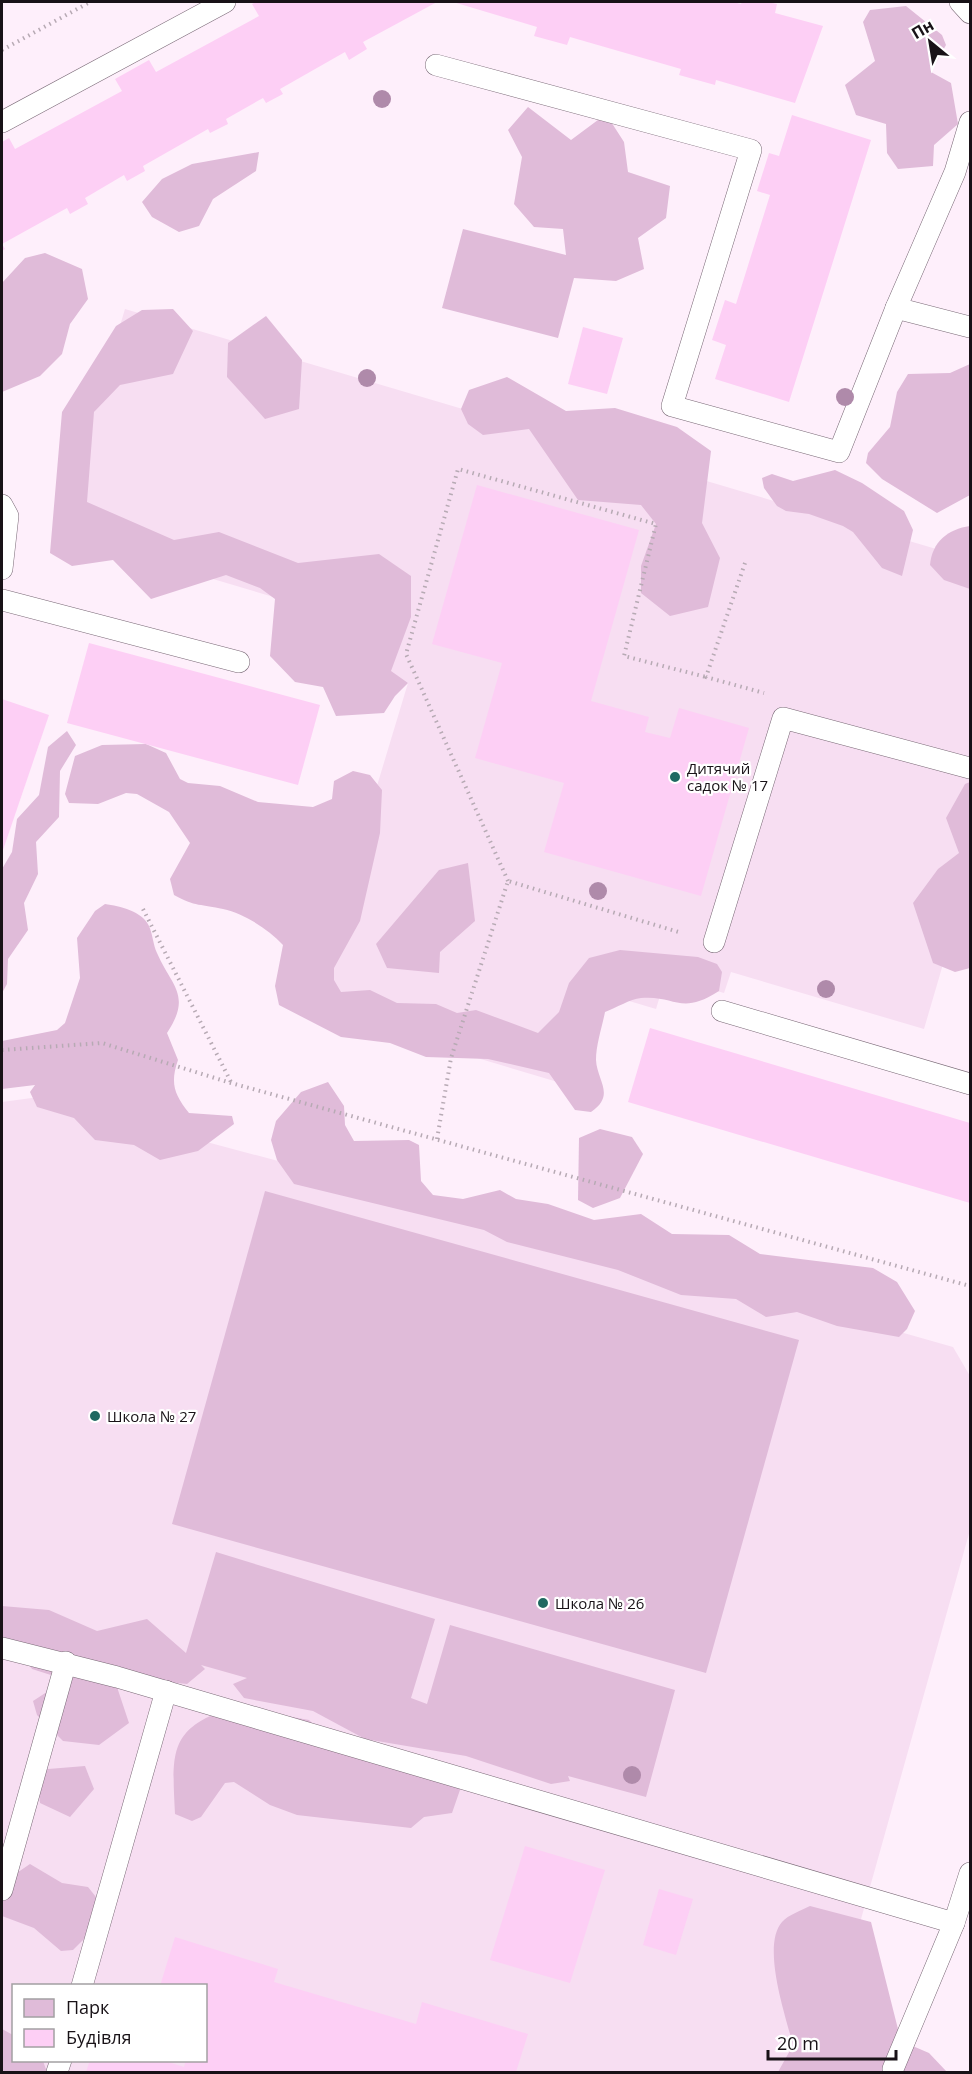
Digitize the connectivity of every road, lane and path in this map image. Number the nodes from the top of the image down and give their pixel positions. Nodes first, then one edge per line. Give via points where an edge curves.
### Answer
1 (90, 2) edge
2 (225, 2) edge
3 (960, 2) edge
4 (970, 13) edge
5 (2, 50) edge
6 (436, 65) dead end
7 (2, 122) edge
8 (970, 122) edge
9 (896, 308) junction
10 (970, 327) edge
11 (2, 504) edge
12 (745, 563) dead end
13 (2, 569) edge
14 (2, 600) edge
15 (239, 662) dead end
16 (706, 677) junction
17 (783, 718) junction
18 (970, 768) edge
19 (508, 881) junction
20 (143, 909) dead end
21 (678, 932) dead end
22 (714, 942) dead end
23 (722, 1011) dead end
24 (2, 1050) edge
25 (231, 1083) junction
26 (970, 1084) edge
27 (437, 1139) junction
28 (970, 1286) edge
29 (2, 1648) edge
30 (66, 1662) junction
31 (166, 1691) junction
32 (970, 1874) edge
33 (2, 1890) edge
34 (954, 1923) junction
35 (83, 1984) edge
36 (893, 2069) dead end

1 - 5 path
2 - 7 lane
3 - 4 lane
6 - 9 lane via 751,150 672,406 839,452
8 - 9 lane via 955,172
9 - 10 lane
11 - 13 lane via 8,516
12 - 16 path
14 - 15 lane
16 - 17 path via 772,695
16 - 19 path via 624,656 656,524 458,469 406,654
17 - 18 lane
17 - 22 lane
19 - 21 path
19 - 27 path via 452,1058
20 - 25 path
23 - 26 lane
24 - 25 path via 102,1043
25 - 27 path
27 - 28 path
29 - 30 lane
30 - 31 lane
30 - 33 lane
31 - 34 lane
31 - 35 lane
32 - 34 lane
34 - 36 lane

